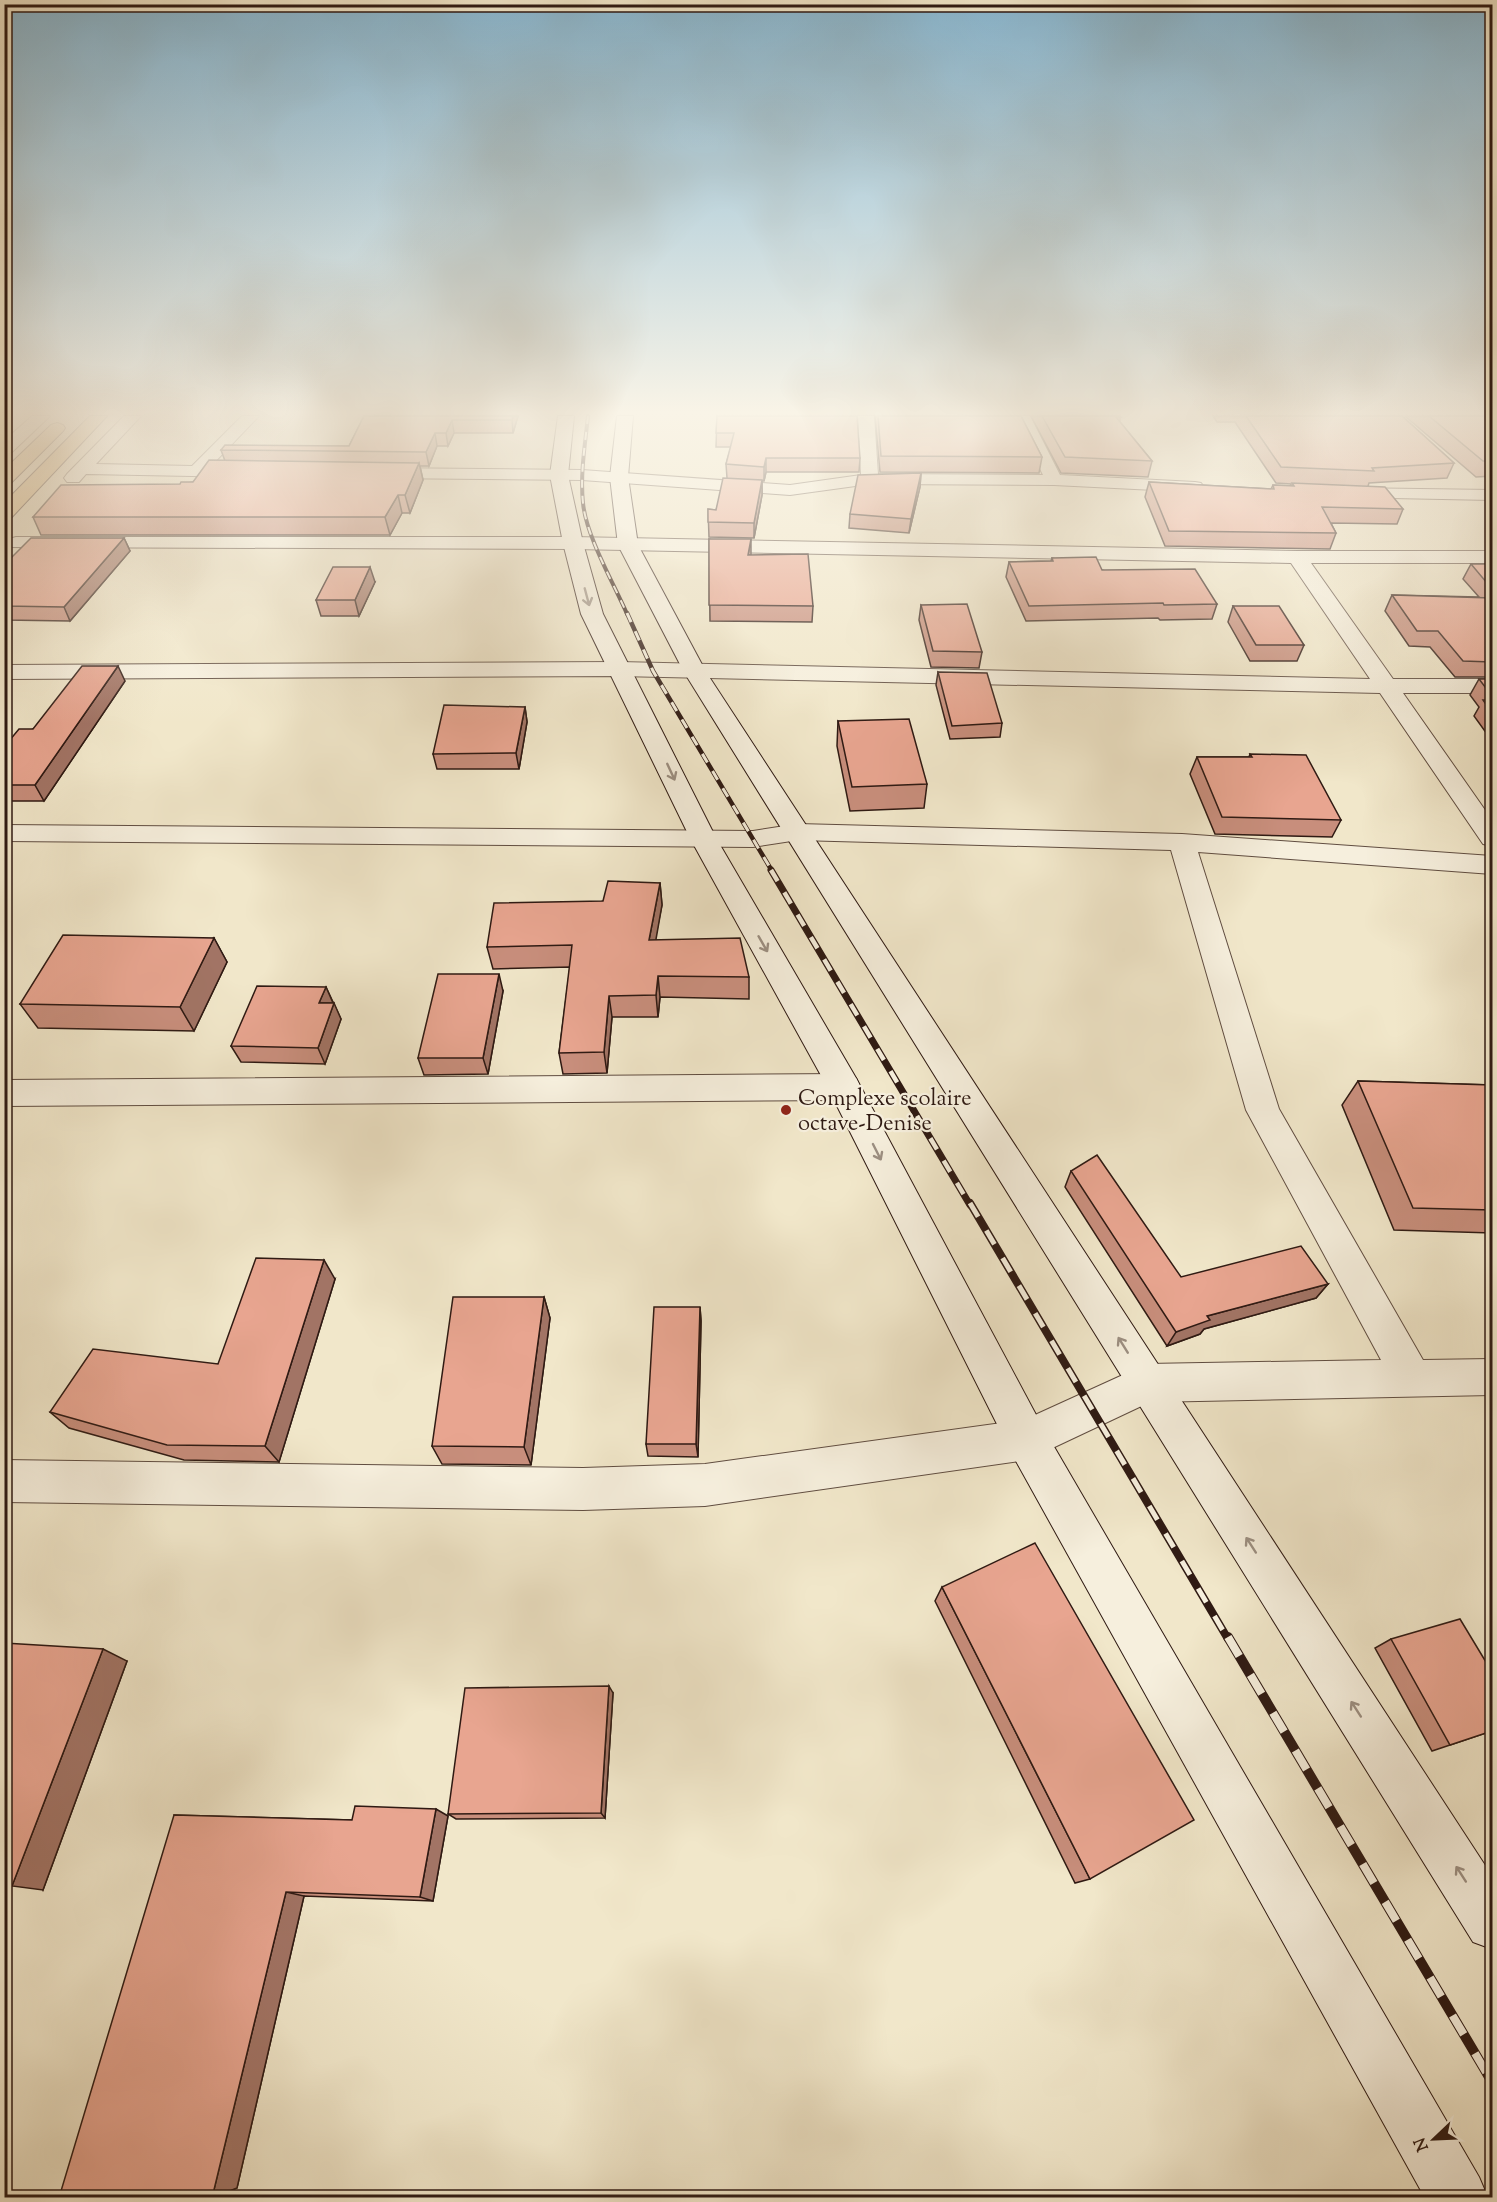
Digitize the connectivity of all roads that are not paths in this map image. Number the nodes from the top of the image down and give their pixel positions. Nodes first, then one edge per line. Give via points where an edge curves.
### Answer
1 (568, 519) edge
2 (625, 519) edge
3 (31, 527) edge
4 (573, 543) junction
5 (628, 545) junction
6 (10, 550) edge
7 (1297, 556) junction
8 (1492, 556) edge
9 (619, 669) junction
10 (4, 672) edge
11 (695, 672) junction
12 (1385, 686) junction
13 (1492, 686) edge
14 (798, 832) junction
15 (4, 833) edge
16 (703, 838) junction
17 (1492, 838) edge
18 (1182, 842) junction
19 (1492, 865) edge
20 (844, 1087) junction
21 (4, 1093) edge
22 (1492, 1377) edge
23 (1412, 1379) junction
24 (1147, 1383) junction
25 (1026, 1440) junction
26 (4, 1481) edge
27 (1492, 1923) edge
28 (1458, 2198) edge

1 - 4 street
2 - 5 street
3 - 6 street
4 - 5 street
4 - 6 street
4 -> 9 street via 592,615
5 - 7 street
5 - 11 street
7 - 8 street
7 - 12 street
9 - 10 street
9 - 11 street
9 -> 16 street
11 - 12 street
11 - 14 street
12 - 13 street
12 - 17 street
14 - 16 street via 753,839
14 - 18 street
24 -> 14 street
15 - 16 street
16 -> 20 street
18 - 19 street
18 - 23 street via 1263,1110
20 - 21 street
20 -> 25 street
22 - 23 street
23 - 24 street
24 - 25 street
27 -> 24 street
25 - 26 street via 694,1485 583,1489
25 - 28 street

